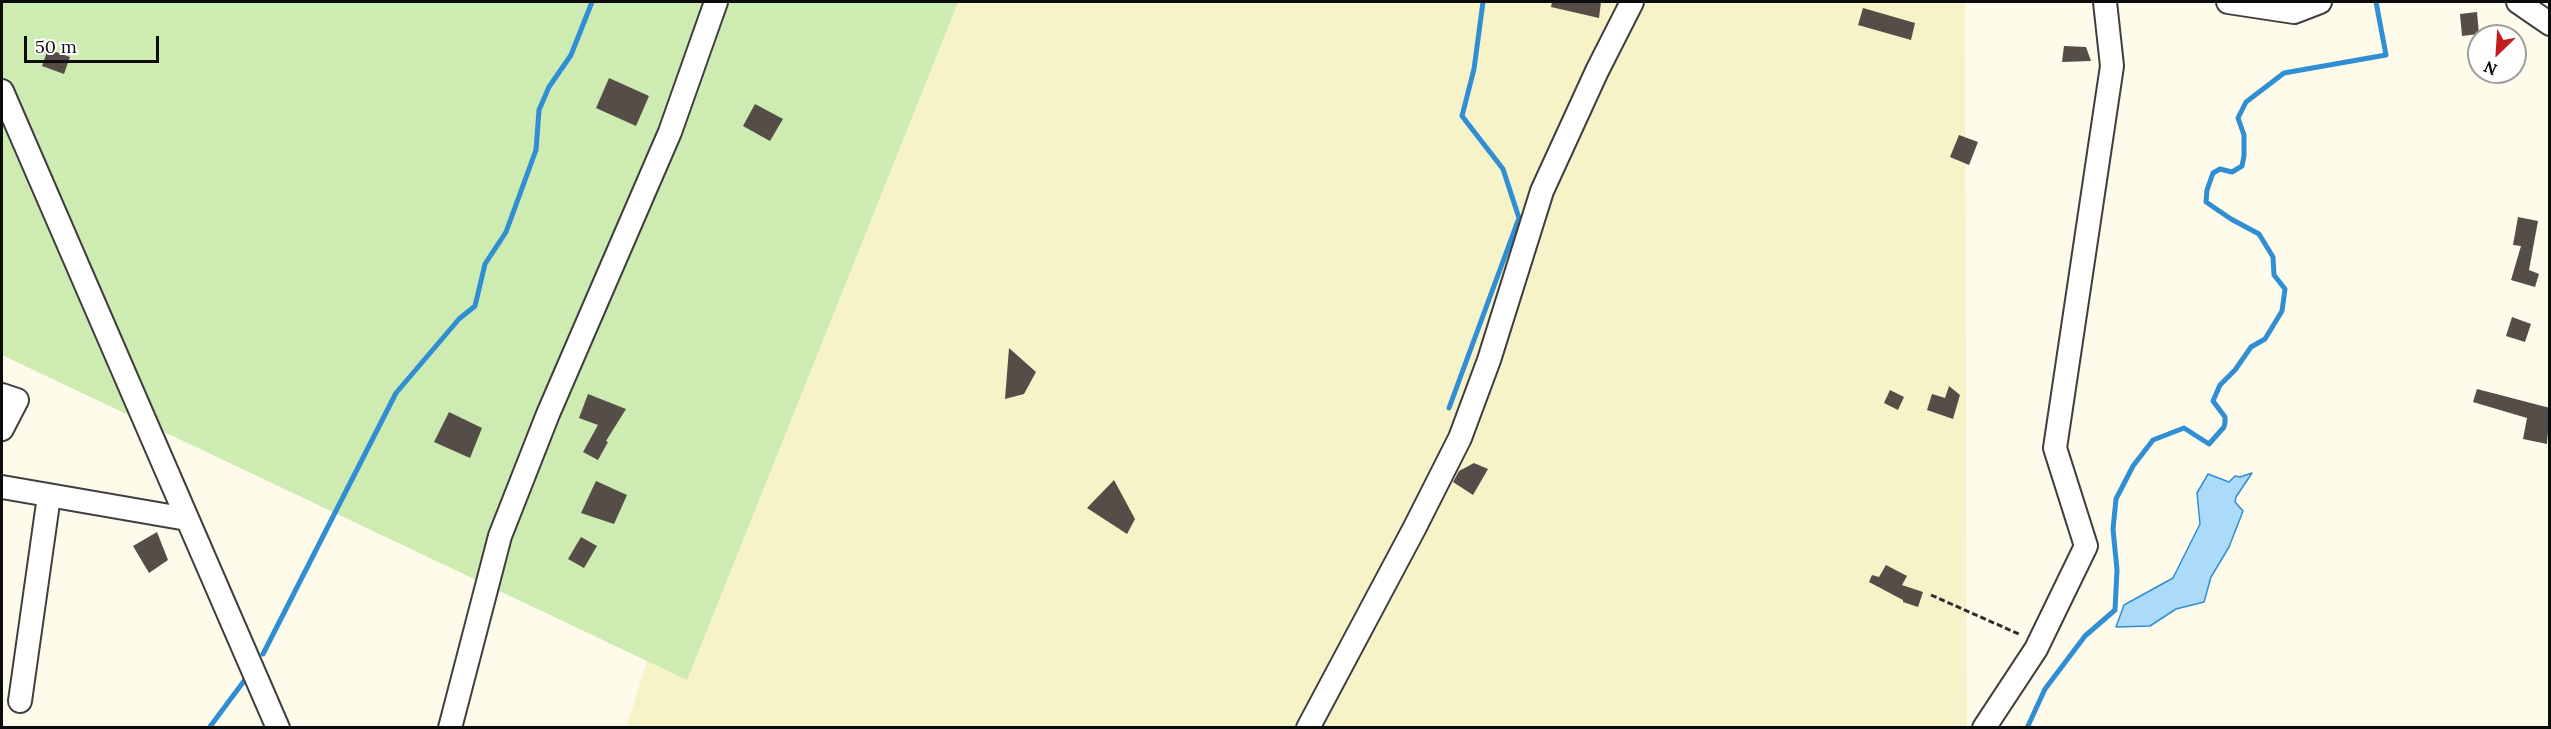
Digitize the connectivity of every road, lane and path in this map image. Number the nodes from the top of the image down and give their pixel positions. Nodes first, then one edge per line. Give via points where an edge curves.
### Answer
1 (716, 2) edge
2 (1632, 2) edge
3 (2105, 2) edge
4 (2228, 2) edge
5 (2320, 2) edge
6 (2518, 2) edge
7 (2550, 24) edge
8 (2, 91) edge
9 (2, 395) edge
10 (2, 429) edge
11 (2, 487) edge
12 (49, 496) junction
13 (187, 519) junction
14 (1931, 595) dead end
15 (2039, 642) junction
16 (20, 700) dead end
17 (278, 728) edge
18 (450, 728) edge
19 (1308, 728) edge
20 (1984, 728) edge

1 - 18 street via 670,132 548,414 500,536
2 - 19 street via 1542,191 1460,438
3 - 15 street via 2112,66 2055,448 2086,546
4 - 5 street via 2294,12
6 - 7 street
8 - 13 street
9 - 10 street via 17,400
11 - 12 street
12 - 13 street
12 - 16 street
13 - 17 street
14 - 15 path
15 - 20 street

